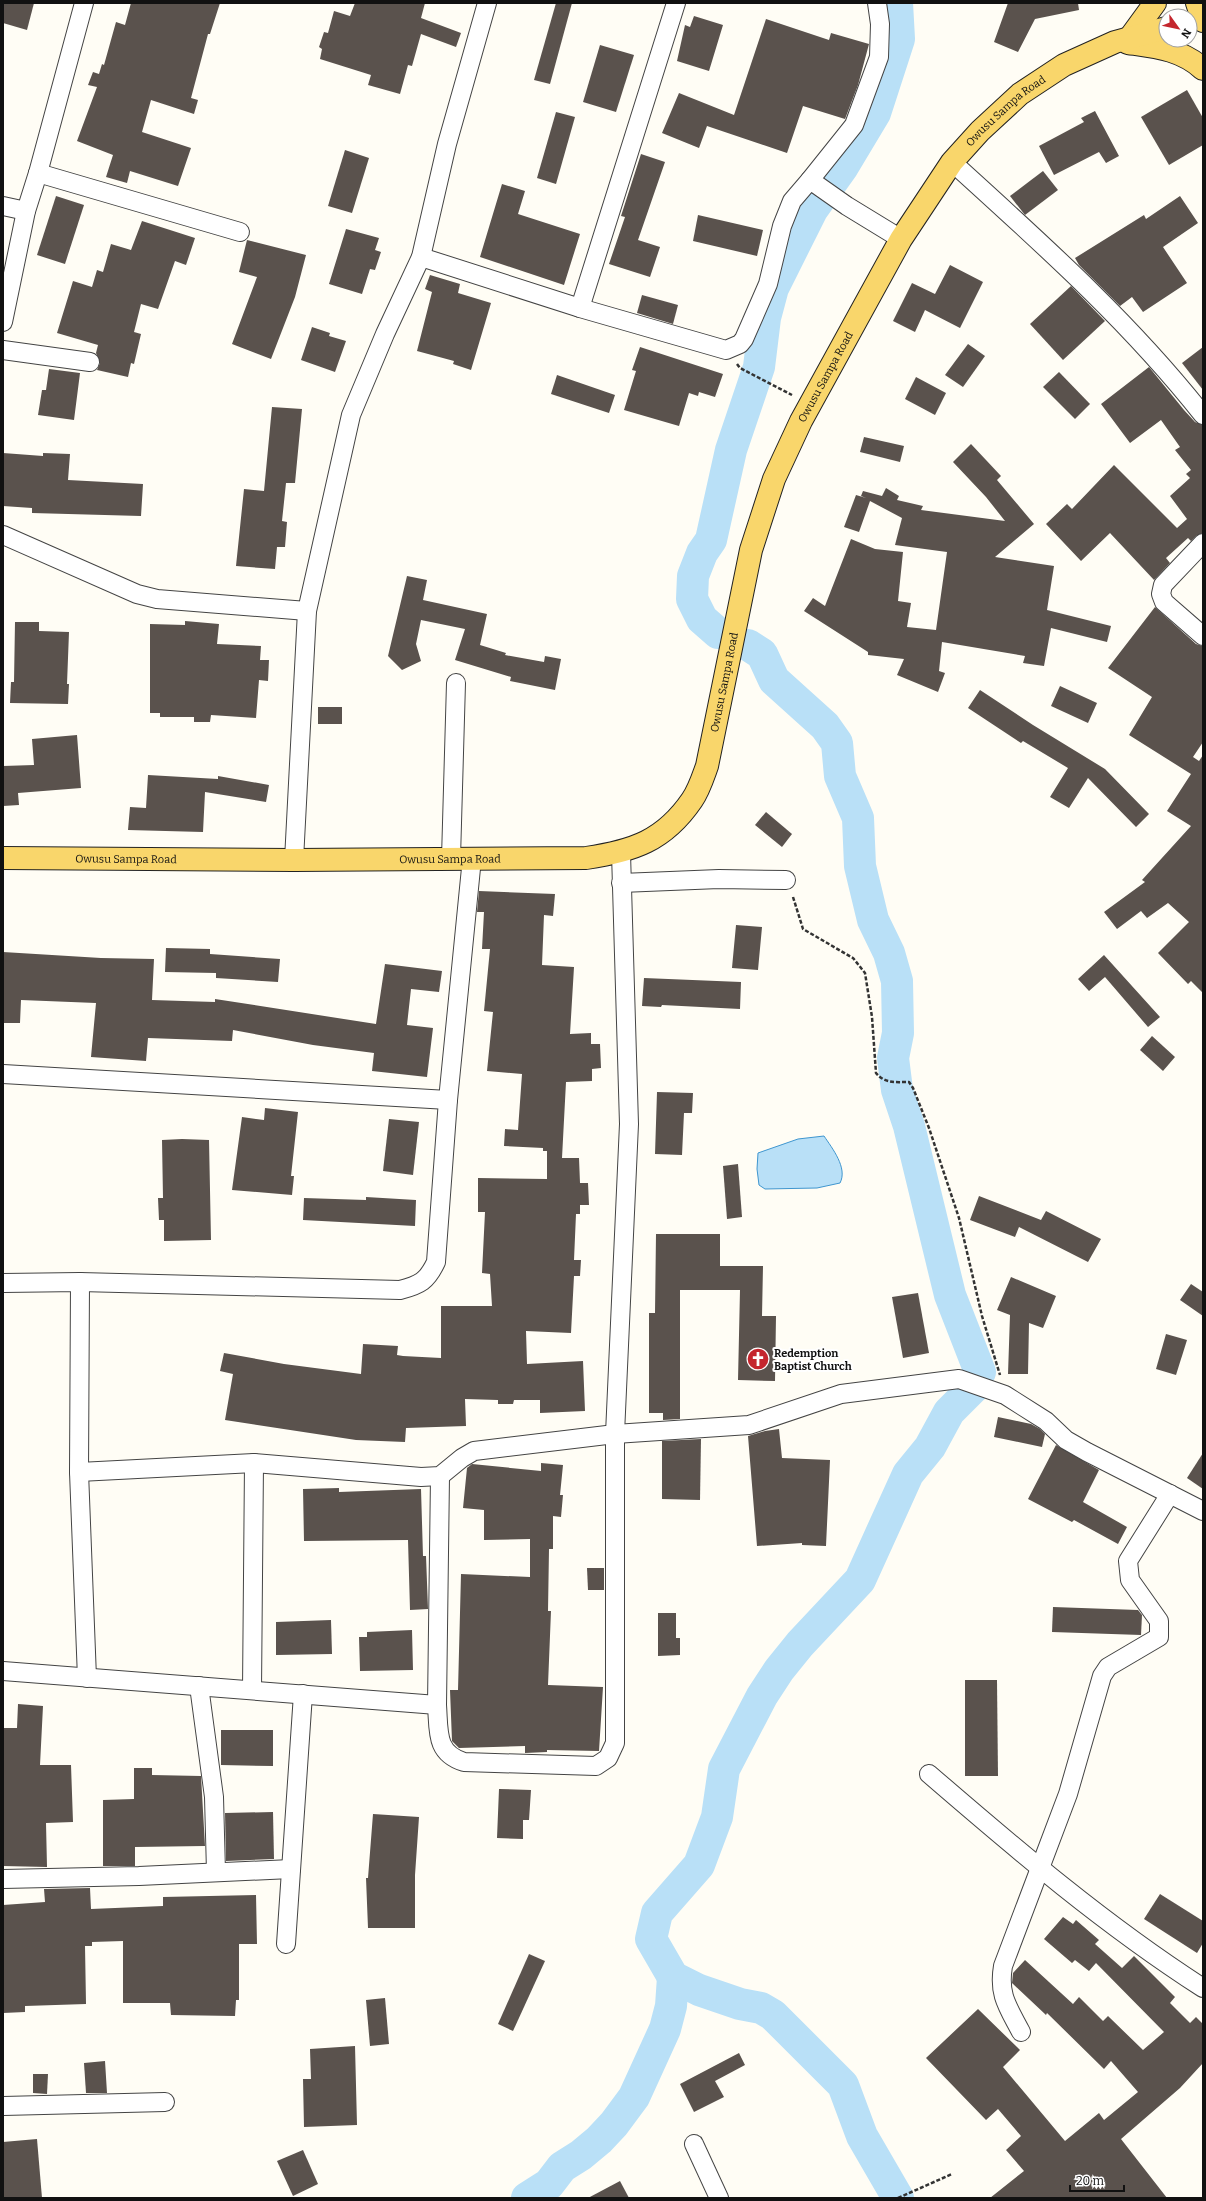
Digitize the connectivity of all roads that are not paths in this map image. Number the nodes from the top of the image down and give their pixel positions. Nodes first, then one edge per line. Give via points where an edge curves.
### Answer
1 (84, 3) edge
2 (487, 3) edge
3 (676, 3) edge
4 (877, 3) edge
5 (1155, 3) edge
6 (1158, 30) edge
7 (1123, 39) junction
8 (1203, 69) edge
9 (952, 162) junction
10 (38, 173) junction
11 (813, 183) junction
12 (3, 206) edge
13 (26, 211) junction
14 (240, 232) dead end
15 (901, 239) junction
16 (421, 257) junction
17 (580, 308) junction
18 (3, 322) edge
19 (3, 350) edge
20 (90, 362) dead end
21 (1203, 415) edge
22 (3, 535) edge
23 (1203, 543) edge
24 (307, 610) junction
25 (1203, 636) edge
26 (456, 682) dead end
27 (621, 853) junction
28 (3, 858) edge
29 (461, 858) junction
30 (294, 860) junction
31 (786, 880) road end
32 (621, 883) junction
33 (3, 1074) edge
34 (448, 1100) junction
35 (80, 1282) junction
36 (3, 1283) edge
37 (615, 1434) junction
38 (254, 1463) junction
39 (79, 1472) junction
40 (440, 1476) junction
41 (1170, 1494) junction
42 (1203, 1511) edge
43 (3, 1671) edge
44 (87, 1678) junction
45 (199, 1686) junction
46 (252, 1690) junction
47 (303, 1694) junction
48 (437, 1705) junction
49 (929, 1774) dead end
50 (291, 1869) junction
51 (1040, 1869) junction
52 (216, 1872) junction
53 (3, 1879) edge
54 (286, 1944) dead end
55 (1203, 1988) edge
56 (1021, 2032) dead end
57 (165, 2102) dead end
58 (3, 2106) edge
59 (694, 2144) dead end
60 (719, 2198) edge

1 - 10 street
2 - 16 street via 447,144
3 - 17 street
4 - 11 street via 880,24 879,57 854,125
5 - 7 main road
6 - 7 main road, Owusu Sampa Road
7 - 8 main road via 1181,53
7 - 9 main road, Owusu Sampa Road via 1064,65 1020,94 980,131
9 - 15 main road, Owusu Sampa Road
9 - 21 street via 1065,264 1156,357
10 - 13 street
10 - 14 street
11 - 15 street
11 - 17 street via 792,201 782,226 768,284 740,344 726,350
12 - 13 street
13 - 18 street
15 - 27 main road, Owusu Sampa Road via 801,421 774,480 751,550 707,766 693,799 674,823 652,839
16 - 17 street
16 - 24 street via 351,415
19 - 20 street
22 - 24 street via 138,594 158,599
23 - 25 street via 1162,585 1161,594 1164,602
24 - 30 street
26 - 29 street
27 - 29 main road, Owusu Sampa Road via 586,858
27 - 32 street
28 - 30 main road, Owusu Sampa Road
29 - 30 main road, Owusu Sampa Road
29 - 34 street
31 - 32 street via 719,879
32 - 37 street via 629,1124
33 - 34 street
34 - 35 street via 436,1262 430,1275 417,1286 400,1290
35 - 36 street
35 - 39 street
37 - 40 street via 474,1451
37 - 41 street via 749,1425 841,1394 959,1379 1005,1395 1046,1421 1066,1440
37 - 48 street via 615,1743 608,1758 596,1766 464,1762 444,1751 439,1737
38 - 39 street
38 - 40 street via 421,1477
38 - 46 street
39 - 44 street
40 - 48 street
41 - 42 street
41 - 51 street via 1128,1561 1130,1580 1159,1621 1159,1637 1108,1667 1102,1676 1068,1794
43 - 44 street
44 - 45 street
45 - 46 street
45 - 52 street via 214,1790
46 - 47 street
47 - 48 street
47 - 50 street
49 - 51 street
50 - 52 street
50 - 54 street
51 - 55 street via 1150,1954
51 - 56 street via 1003,1966 1000,1983 1003,1996
52 - 53 street
57 - 58 street
59 - 60 street

